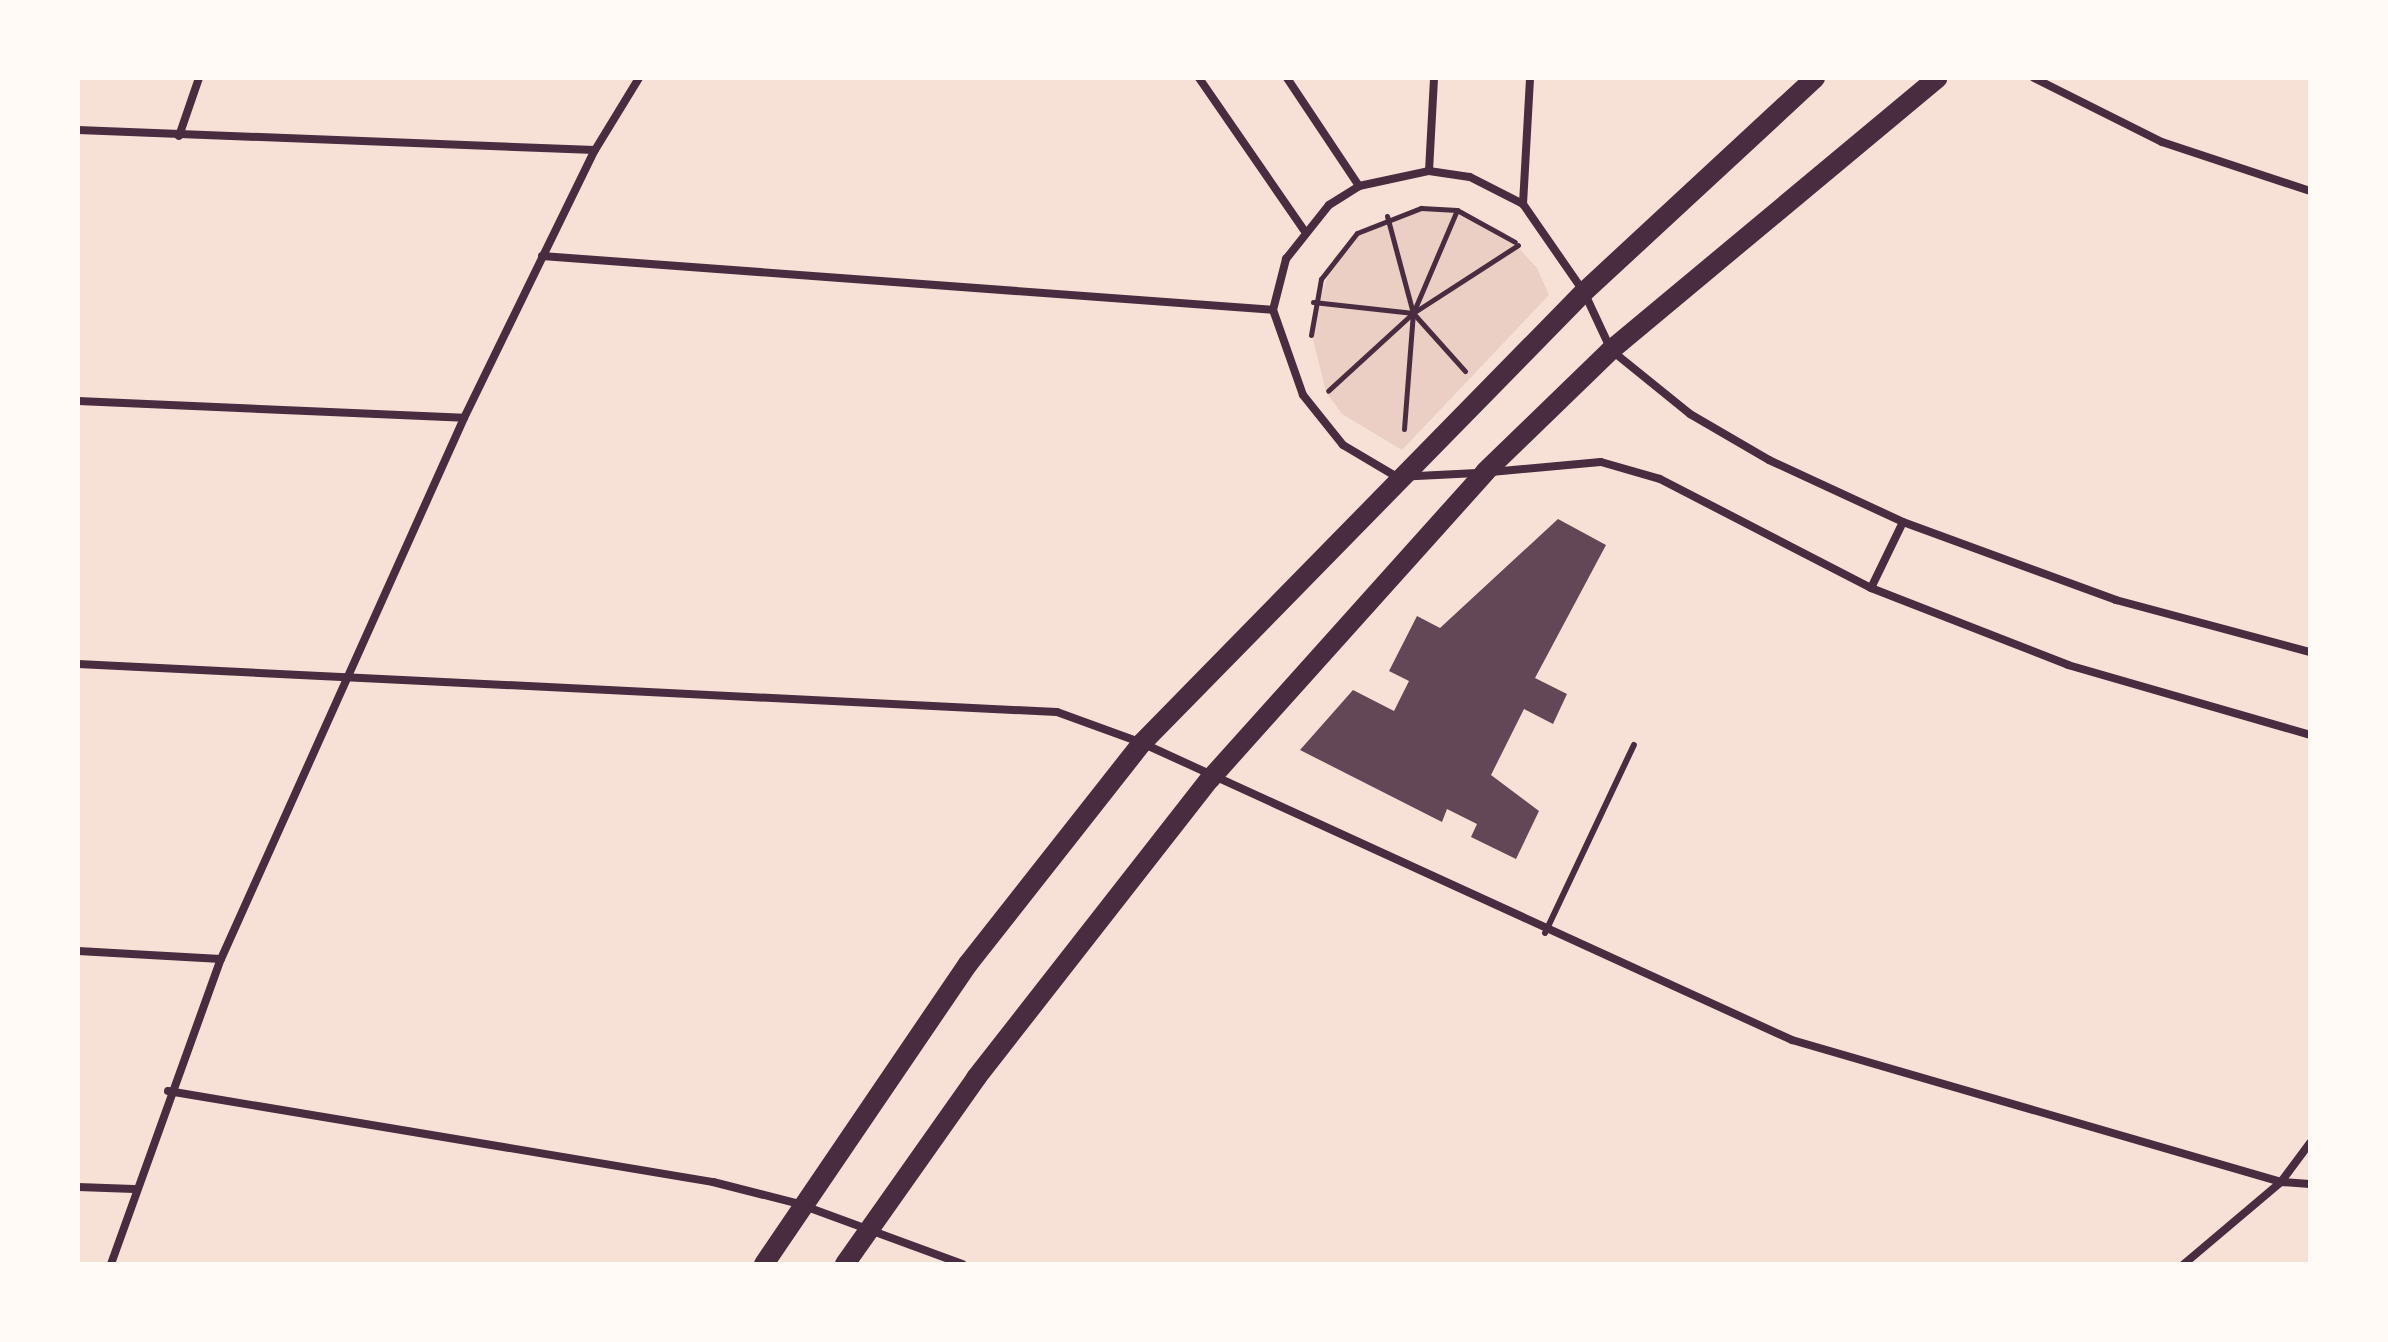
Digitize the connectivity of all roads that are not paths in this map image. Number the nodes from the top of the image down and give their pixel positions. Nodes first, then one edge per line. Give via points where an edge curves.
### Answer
1 (199, 78) edge
2 (639, 78) edge
3 (1199, 78) edge
4 (1287, 78) edge
5 (1434, 78) edge
6 (1530, 78) edge
7 (1815, 78) edge
8 (1938, 78) edge
9 (2034, 78) edge
10 (78, 130) edge
11 (179, 136) junction
12 (595, 150) junction
13 (1429, 171) junction
14 (1359, 186) junction
15 (2310, 191) edge
16 (1523, 204) junction
17 (1304, 230) junction
18 (542, 256) junction
19 (1584, 292) junction
20 (1273, 310) junction
21 (1611, 350) junction
22 (78, 401) edge
23 (464, 418) junction
24 (1485, 472) junction
25 (1397, 477) junction
26 (1903, 522) junction
27 (1871, 588) junction
28 (2310, 652) edge
29 (78, 664) edge
30 (349, 679) junction
31 (2310, 735) edge
32 (1142, 743) junction
33 (1634, 745) dead end
34 (1210, 779) junction
35 (1545, 933) junction
36 (78, 951) edge
37 (221, 959) junction
38 (168, 1091) junction
39 (2310, 1143) edge
40 (2281, 1182) junction
41 (2310, 1184) edge
42 (78, 1187) edge
43 (134, 1189) junction
44 (799, 1204) junction
45 (864, 1229) junction
46 (111, 1264) edge
47 (764, 1264) edge
48 (845, 1264) edge
49 (962, 1264) edge
50 (2184, 1264) edge

1 - 11 street
2 - 12 street
3 - 17 street
4 - 14 street
5 - 13 street
6 - 16 street
7 - 19 main road
8 - 21 main road
9 - 15 street via 2162,142
10 - 11 street
11 - 12 street
12 - 18 street
13 - 14 street
13 - 16 street via 1470,177
14 - 17 street
16 - 19 street
17 - 20 street via 1286,259
18 - 20 street
18 - 23 street
19 - 21 street
19 - 25 main road
20 - 25 street via 1303,395 1343,445
21 - 24 main road
21 - 26 street via 1690,414 1755,453
22 - 23 street
23 - 30 street
24 - 25 street
24 - 27 street via 1601,462 1660,479
24 - 34 main road
25 - 32 main road
26 - 27 street
26 - 28 street via 2116,600
27 - 31 street via 2068,665
29 - 30 street
30 - 32 street via 1025,709 1089,721
30 - 37 street
32 - 34 street
32 - 44 main road via 968,964
33 - 35 lane
34 - 35 street
34 - 45 main road
35 - 40 street via 1792,1040
36 - 37 street
37 - 38 street
38 - 43 street
38 - 44 street via 698,1179
39 - 40 street
40 - 41 street
40 - 50 street
42 - 43 street
43 - 46 street
44 - 45 street
44 - 47 main road
45 - 48 main road
45 - 49 street

